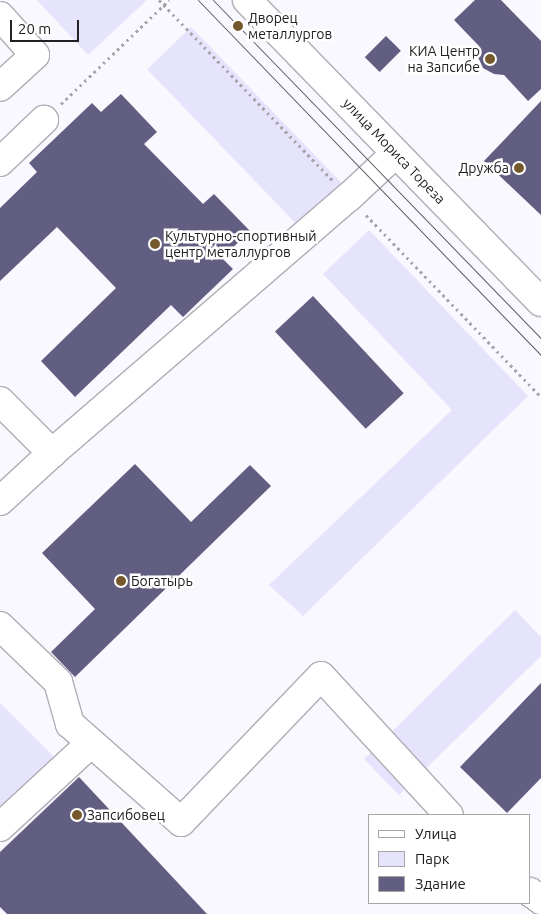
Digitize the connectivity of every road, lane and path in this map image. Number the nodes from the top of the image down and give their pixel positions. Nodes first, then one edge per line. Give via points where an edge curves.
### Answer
1 (169, 0) edge
2 (247, 0) edge
3 (0, 16) edge
4 (0, 87) edge
5 (44, 120) joint
6 (396, 153) junction
7 (0, 162) edge
8 (541, 302) edge
9 (0, 401) edge
10 (52, 453) junction
11 (0, 501) edge
12 (0, 626) edge
13 (91, 743) junction
14 (448, 814) edge
15 (0, 827) edge

1 - 5 path
2 - 6 street, улица Мориса Тореза
3 - 4 street via 35,55
5 - 7 street
6 - 8 street, улица Мориса Тореза
6 - 10 street
9 - 10 street
10 - 11 street
12 - 13 street via 58,682 70,724
13 - 14 street via 181,822 321,676
13 - 15 street

